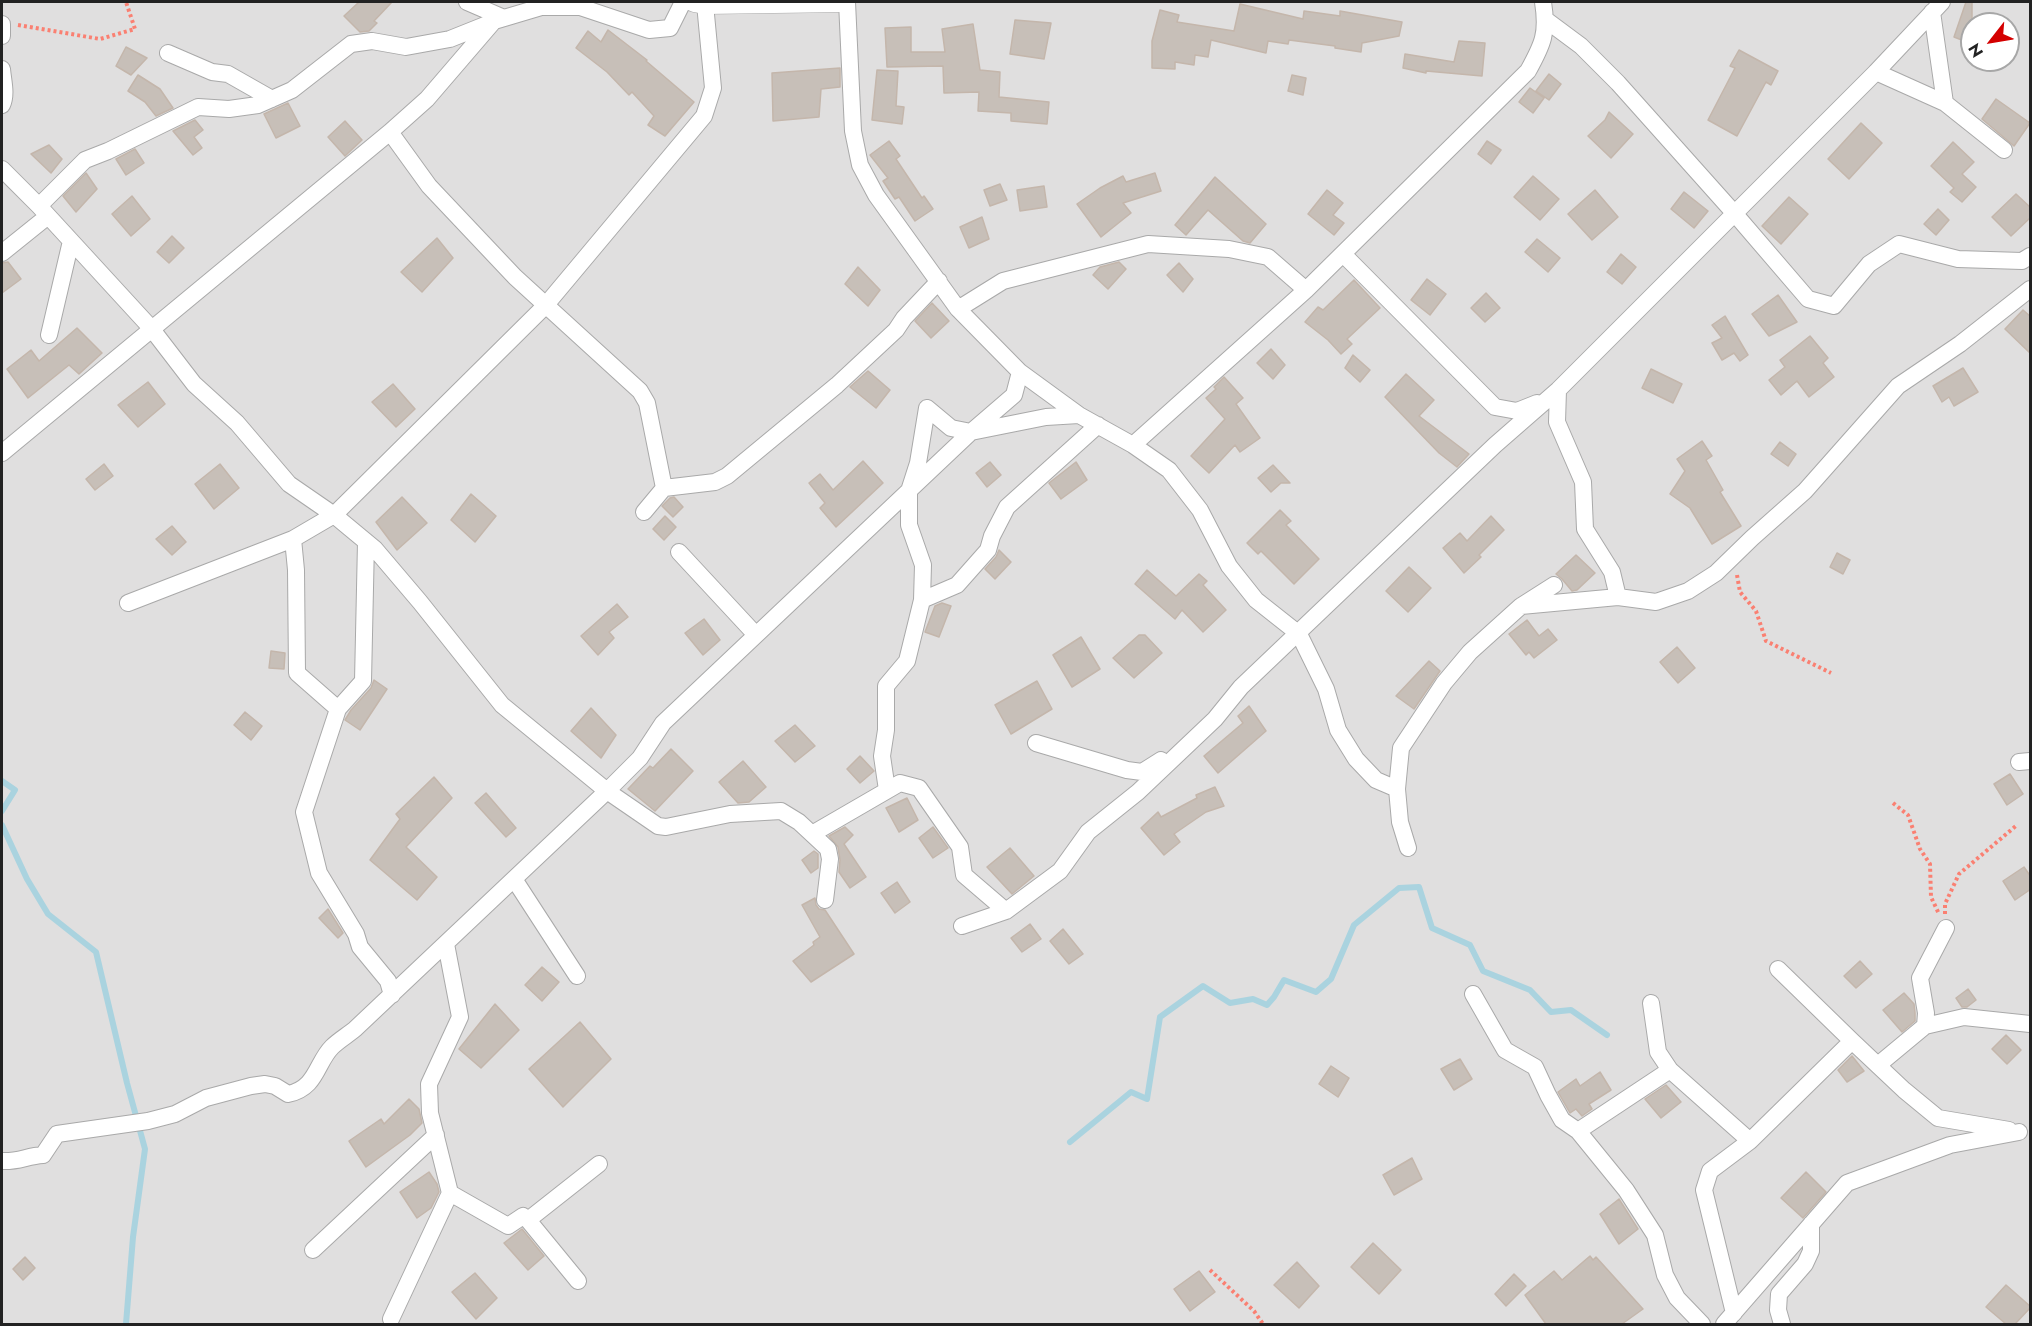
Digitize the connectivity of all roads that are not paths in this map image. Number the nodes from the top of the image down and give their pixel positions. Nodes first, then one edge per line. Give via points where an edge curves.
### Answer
1 (467, 2) edge
2 (683, 2) edge
3 (845, 2) edge
4 (1543, 2) edge
5 (699, 3) edge
6 (1937, 7) edge
7 (499, 19) junction
8 (1546, 20) junction
9 (2, 24) edge
10 (2, 36) edge
11 (168, 52) dead end
12 (2, 69) edge
13 (1876, 72) junction
14 (272, 99) junction
15 (1944, 103) junction
16 (2, 105) edge
17 (390, 132) junction
18 (2004, 150) dead end
19 (2, 169) edge
20 (44, 211) junction
21 (1735, 214) junction
22 (71, 242) junction
23 (2, 253) edge
24 (1343, 254) junction
25 (2031, 256) edge
26 (939, 281) junction
27 (2031, 289) edge
28 (1306, 291) junction
29 (545, 306) junction
30 (958, 309) junction
31 (151, 328) junction
32 (50, 335) dead end
33 (1020, 372) junction
34 (1553, 394) junction
35 (1079, 415) junction
36 (1098, 425) junction
37 (971, 432) junction
38 (1133, 445) junction
39 (2, 453) edge
40 (664, 488) junction
41 (909, 491) junction
42 (644, 512) dead end
43 (334, 515) junction
44 (293, 539) junction
45 (366, 542) junction
46 (679, 552) dead end
47 (1554, 585) dead end
48 (1618, 597) junction
49 (922, 600) junction
50 (128, 603) dead end
51 (1521, 606) junction
52 (1299, 634) junction
53 (756, 636) junction
54 (338, 709) junction
55 (1193, 740) junction
56 (1036, 743) dead end
57 (1397, 789) junction
58 (887, 790) junction
59 (607, 791) junction
60 (812, 834) junction
61 (1408, 848) dead end
62 (514, 879) junction
63 (825, 900) dead end
64 (1006, 911) junction
65 (962, 926) dead end
66 (1946, 928) road end
67 (446, 944) junction
68 (1778, 969) dead end
69 (577, 976) dead end
70 (1473, 994) dead end
71 (392, 995) junction
72 (1650, 1004) dead end
73 (2027, 1020) edge
74 (1925, 1026) junction
75 (1852, 1041) junction
76 (1878, 1065) junction
77 (1670, 1070) junction
78 (1578, 1131) junction
79 (2025, 1132) edge
80 (436, 1135) junction
81 (1750, 1141) junction
82 (2, 1161) edge
83 (599, 1164) dead end
84 (450, 1193) junction
85 (528, 1220) junction
86 (1811, 1224) junction
87 (313, 1250) dead end
88 (578, 1281) dead end
89 (391, 1319) dead end
90 (1729, 1319) edge
91 (1702, 1324) edge
92 (1782, 1324) edge

1 - 7 street
2 - 7 street via 670,28 649,30 580,7 541,7
3 - 5 street
3 - 26 street via 853,131 860,165 876,195
4 - 8 street
5 - 29 street via 713,88 704,116
6 - 13 street
6 - 15 street
7 - 14 street via 450,39 406,47 372,41 351,44 292,90
7 - 17 street via 427,99
8 - 21 street via 1581,46 1618,83
8 - 24 street via 1543,44 1528,71
9 - 10 street
11 - 14 street via 212,72 228,74
12 - 16 street
13 - 15 street
13 - 21 street
14 - 20 street via 229,109 198,107 85,160
15 - 18 street
17 - 29 street via 429,186
17 - 31 street
19 - 20 street
20 - 22 street
20 - 23 street
21 - 25 street via 1808,299 1834,306 1869,264 1899,244 1958,259 2022,261
21 - 34 street
22 - 31 street
22 - 32 street
24 - 28 street
24 - 34 street via 1495,406 1517,411
26 - 30 street
26 - 40 street via 896,330 837,385 728,476 715,482
27 - 48 street via 1898,386 1805,491 1716,573 1688,591 1656,602
28 - 30 street via 1268,257 1229,249 1148,243 1003,280
28 - 38 street
29 - 40 street via 640,391 647,403
29 - 43 street
30 - 33 street
31 - 39 street
31 - 43 street via 194,384 237,423 289,484
33 - 35 street
33 - 37 street via 1014,395
34 - 48 street via 1557,422 1583,482 1585,529 1612,572
34 - 52 street
35 - 36 street
35 - 37 street via 1046,417
36 - 38 street
36 - 49 street via 1007,507 988,550 957,585
37 - 41 street
37 - 41 street via 951,428 927,408
38 - 52 street via 1169,470 1200,510 1229,566 1256,600
40 - 42 street
41 - 49 street via 909,525 923,565
41 - 53 street
43 - 44 street
43 - 45 street
44 - 50 street
44 - 54 street via 297,570 297,673
45 - 54 street via 363,681
45 - 59 street via 420,602 502,705
46 - 53 street
47 - 51 street
48 - 51 street
49 - 58 street via 907,661 886,686 882,756
51 - 57 street via 1470,652 1444,683 1401,748
52 - 55 street via 1241,687
52 - 57 street via 1326,689 1338,730 1356,759 1376,780
53 - 59 street via 663,723 640,758
54 - 71 street via 304,812 319,873 360,947 388,981
55 - 56 street via 1142,772
55 - 64 street via 1088,832 1060,871
57 - 61 street via 1400,822
58 - 60 street
58 - 64 street via 900,783 919,788 960,847 964,875
59 - 60 street via 666,827 730,814 781,811
59 - 62 street
60 - 63 street via 828,849
62 - 67 street
62 - 69 street
64 - 65 street
66 - 74 street via 1920,978
67 - 71 street
67 - 80 street via 460,1017 429,1084
68 - 75 street
70 - 78 street via 1505,1050 1535,1067 1563,1120
71 - 82 street via 331,1047 316,1074 298,1092 288,1094 265,1084 251,1086 206,1098 175,1114 148,1121 57,1134 43,1155 16,1162
72 - 77 street via 1658,1052
73 - 74 street via 1964,1017
74 - 76 street
75 - 76 street
75 - 81 street
76 - 79 street via 1938,1118
77 - 78 street
77 - 81 street
78 - 91 street via 1626,1190 1655,1235 1665,1275 1677,1298
79 - 86 street via 1950,1145 1847,1183
80 - 84 street
80 - 87 street
81 - 90 street via 1710,1171 1704,1190
83 - 85 street
84 - 85 street via 508,1226 523,1216
84 - 89 street
85 - 88 street
86 - 90 street
86 - 92 street via 1811,1251 1779,1294

